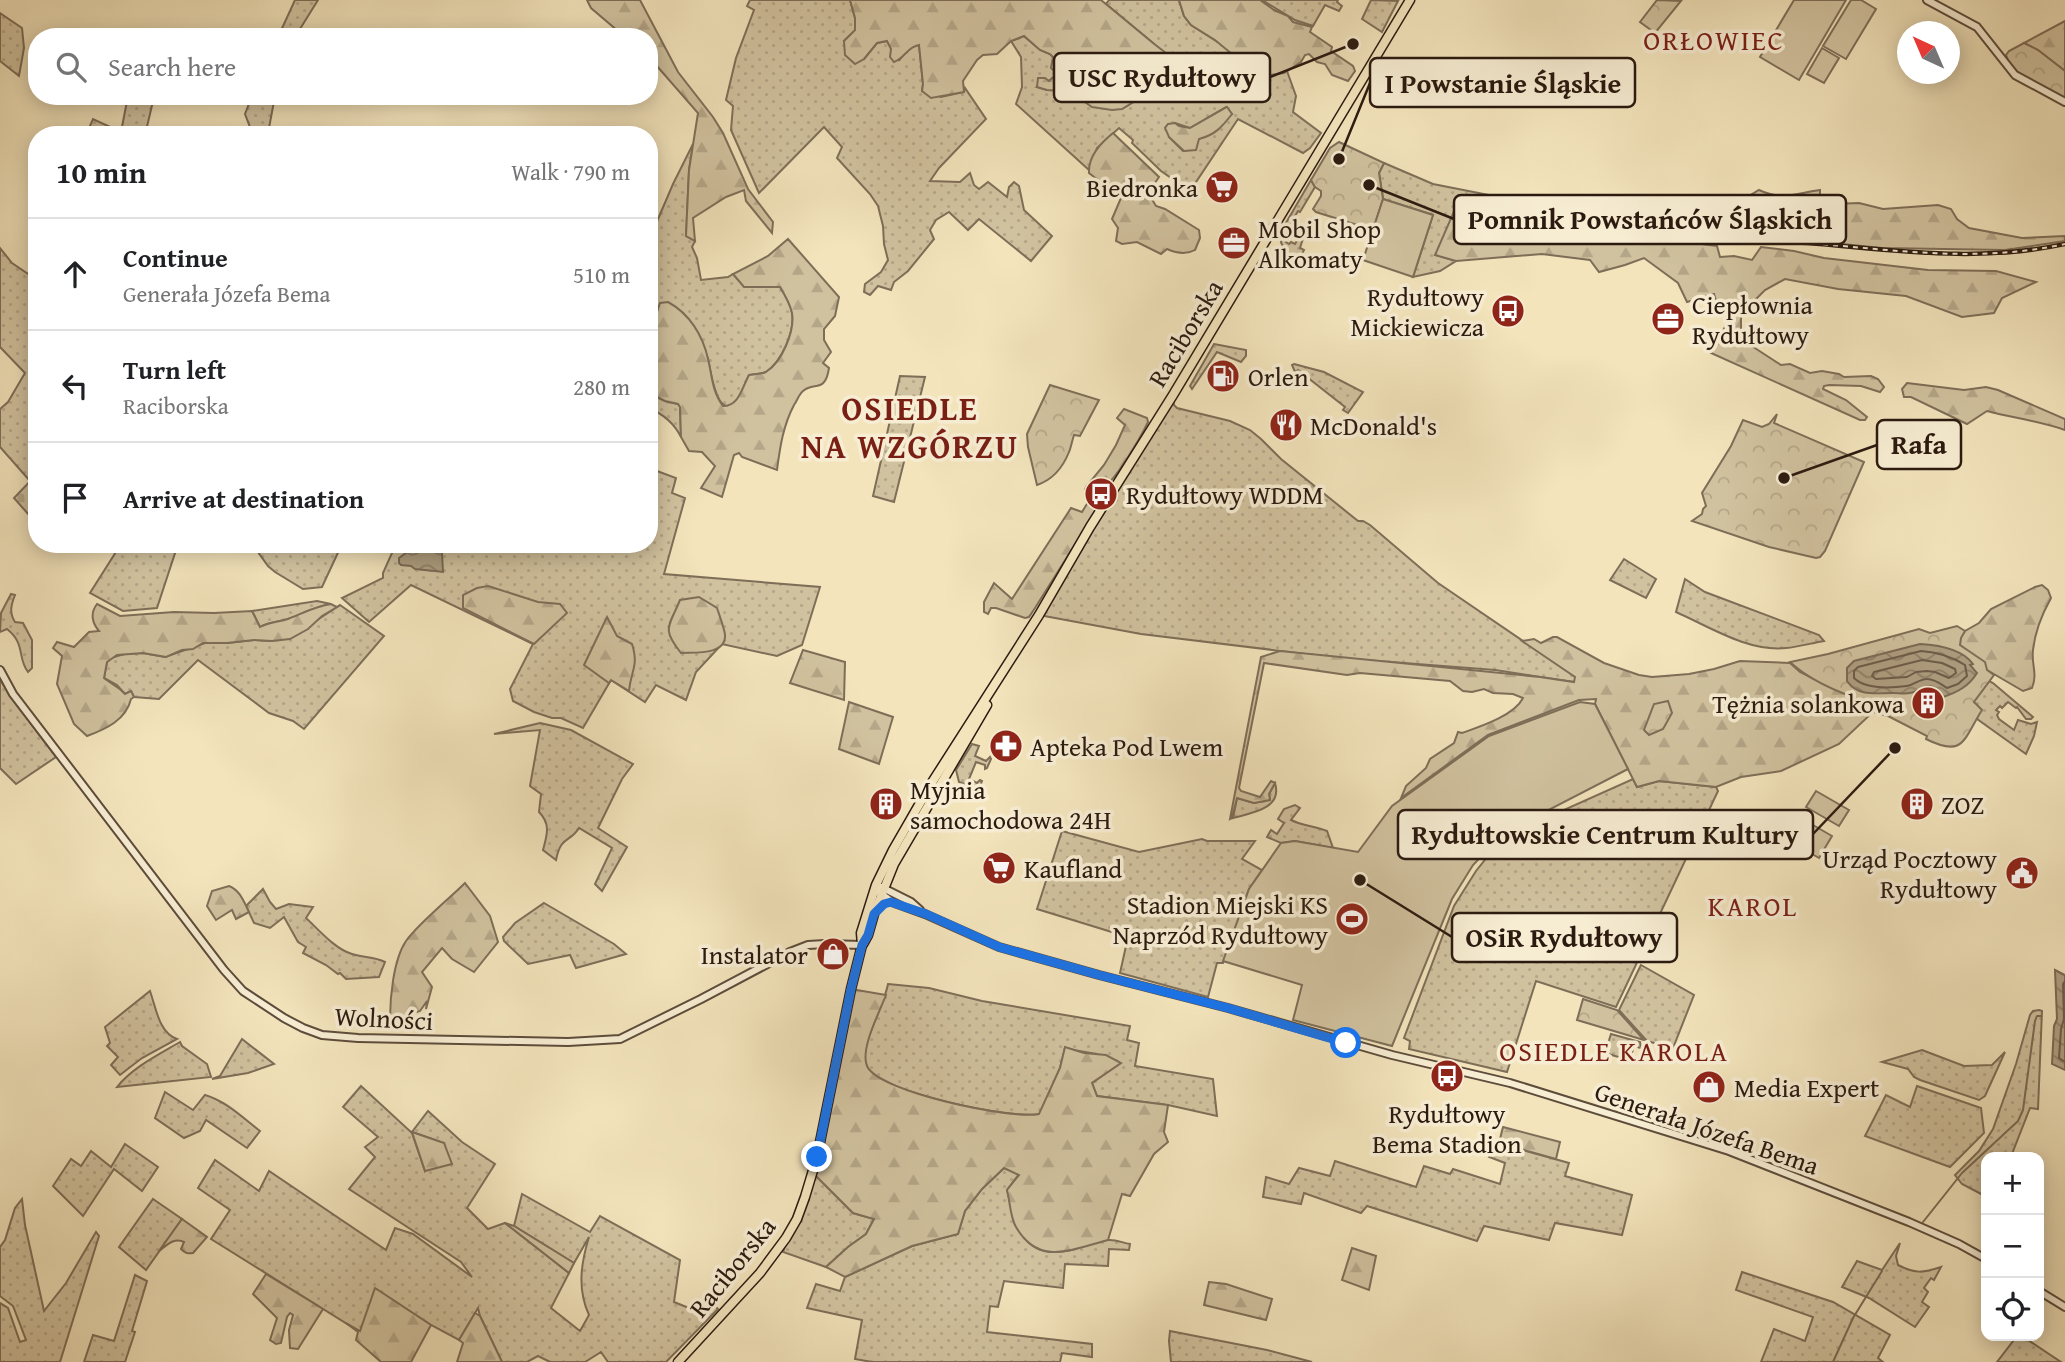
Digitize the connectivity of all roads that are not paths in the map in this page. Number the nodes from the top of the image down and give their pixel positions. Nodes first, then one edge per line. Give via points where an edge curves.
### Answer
1 (1410, 0) edge
2 (1927, 0) edge
3 (2065, 103) edge
4 (0, 670) edge
5 (995, 686) junction
6 (888, 877) junction
7 (880, 890) junction
8 (895, 894) junction
9 (891, 902) junction
10 (874, 914) junction
11 (926, 914) junction
12 (862, 945) junction
13 (1981, 1256) edge
14 (2044, 1294) edge
15 (2065, 1307) edge
16 (678, 1362) edge

1 - 5 main road, Raciborska
2 - 3 street via 1977,27 2015,75
4 - 12 street, Wolności via 13,694 224,970 243,991 322,1035 568,1042 620,1039 790,951 808,945
5 - 6 main road, Raciborska
5 - 7 main road, Raciborska via 892,850
6 - 7 main road, Raciborska
6 - 8 street
7 - 8 street, Generała Józefa Bema
7 - 9 street, Generała Józefa Bema
7 - 10 main road, Raciborska
7 - 12 main road, Raciborska via 861,933
8 - 11 street, Generała Józefa Bema
9 - 10 street
9 - 11 street, Generała Józefa Bema
10 - 12 main road, Raciborska
11 - 13 street, Generała Józefa Bema via 999,947 1357,1046 1510,1083 1668,1131 1909,1222
12 - 16 main road, Raciborska via 815,1165 797,1219 760,1273
14 - 15 street

